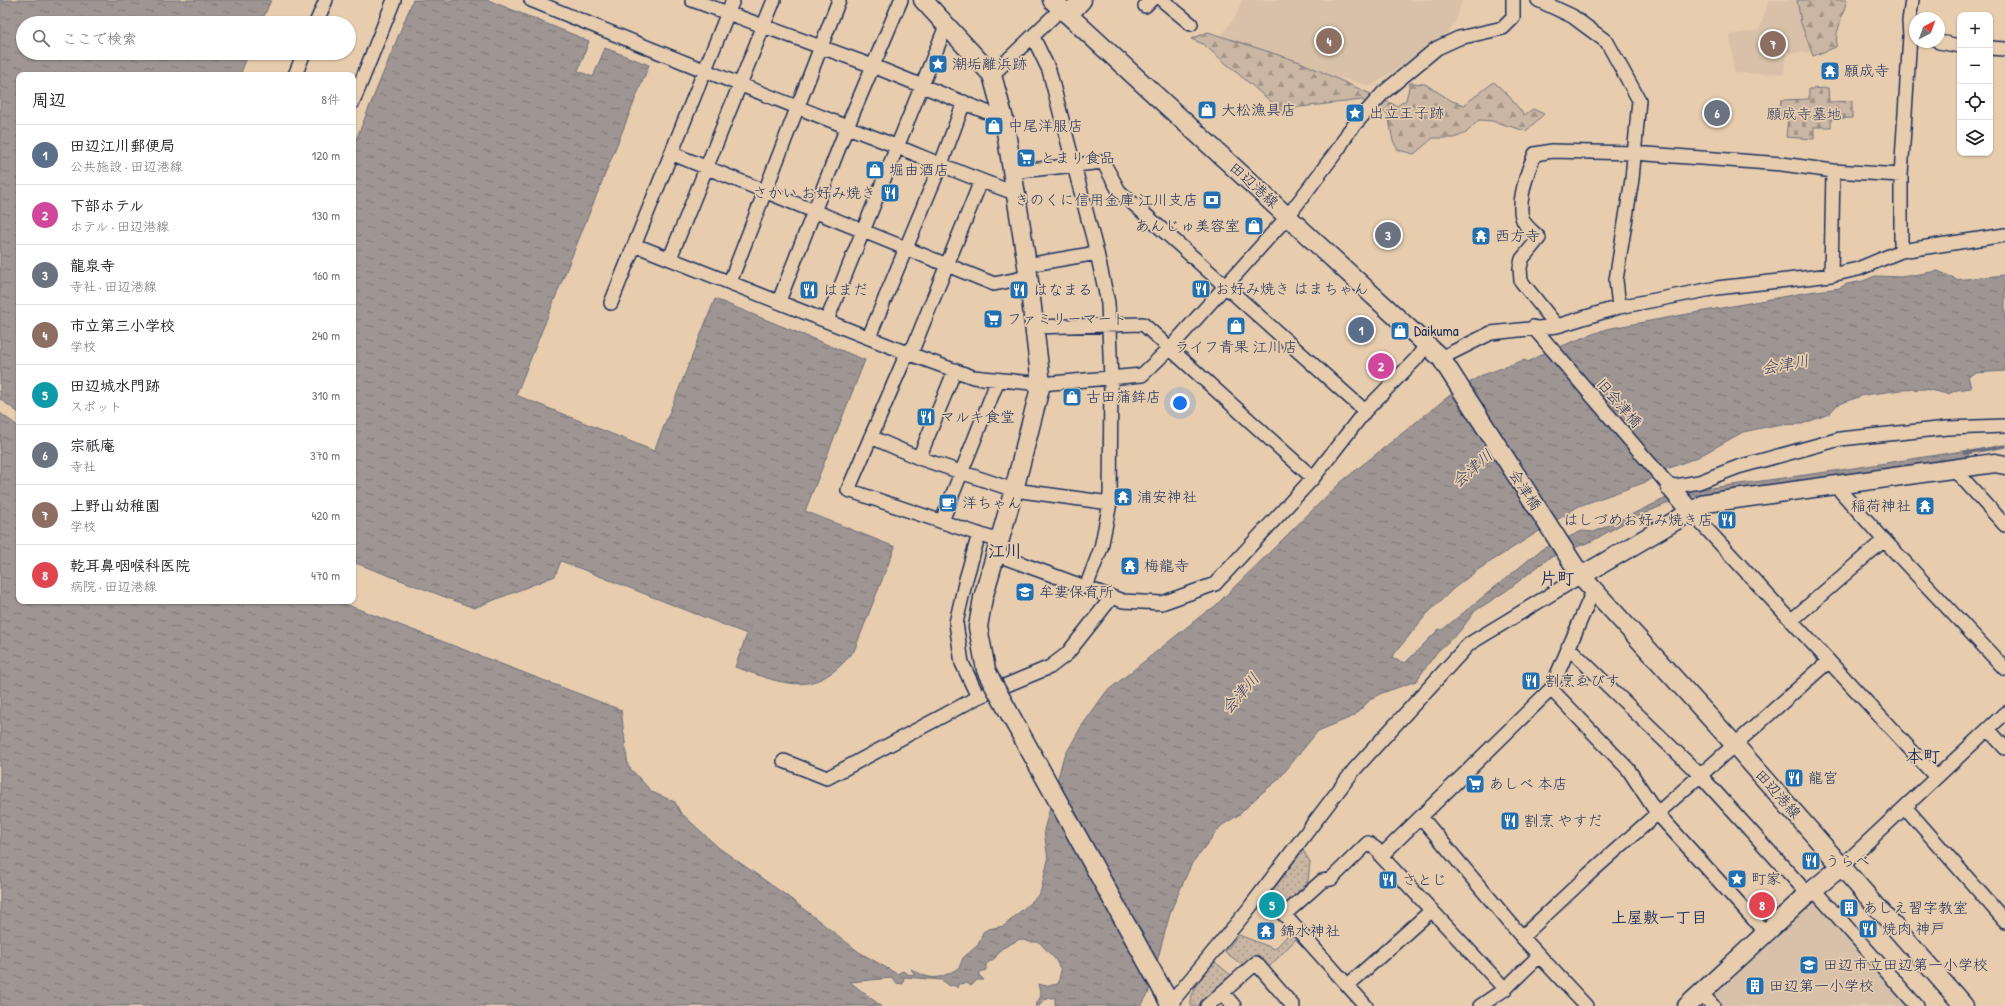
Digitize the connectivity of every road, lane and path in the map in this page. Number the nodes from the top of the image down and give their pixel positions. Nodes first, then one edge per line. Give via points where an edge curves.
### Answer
1 (326, 0) edge
2 (394, 0) edge
3 (531, 0) edge
4 (692, 0) edge
5 (774, 0) edge
6 (839, 0) edge
7 (900, 0) edge
8 (1082, 0) edge
9 (1162, 0) edge
10 (1513, 0) edge
11 (1538, 0) edge
12 (1912, 0) edge
13 (925, 1) edge
14 (731, 6) edge
15 (1060, 8) edge
16 (1910, 12) edge
17 (319, 16) edge
18 (1191, 24) dead end
19 (764, 26) junction
20 (946, 26) junction
21 (1033, 37) junction
22 (1945, 43) edge
23 (1957, 45) edge
24 (821, 48) junction
25 (1912, 48) edge
26 (1993, 48) edge
27 (2005, 49) edge
28 (301, 60) edge
29 (873, 66) junction
30 (296, 72) edge
31 (706, 72) junction
32 (992, 74) junction
33 (740, 85) junction
34 (920, 85) junction
35 (356, 95) edge
36 (964, 102) junction
37 (798, 108) junction
38 (1004, 119) junction
39 (847, 127) junction
40 (897, 147) junction
41 (1634, 153) junction
42 (673, 154) junction
43 (941, 164) junction
44 (1073, 165) junction
45 (707, 168) junction
46 (1833, 171) junction
47 (1012, 172) junction
48 (1901, 175) junction
49 (981, 181) junction
50 (766, 191) junction
51 (1014, 192) junction
52 (816, 211) junction
53 (1288, 216) junction
54 (863, 231) junction
55 (2005, 235) edge
56 (635, 244) junction
57 (905, 248) junction
58 (1901, 251) junction
59 (1097, 253) junction
60 (670, 258) junction
61 (947, 266) junction
62 (1027, 271) junction
63 (1831, 275) junction
64 (730, 282) junction
65 (1225, 287) junction
66 (779, 301) junction
67 (611, 303) dead end
68 (1619, 308) junction
69 (827, 320) junction
70 (1108, 325) junction
71 (1557, 326) junction
72 (1033, 327) junction
73 (1533, 327) junction
74 (869, 337) junction
75 (1427, 344) junction
76 (1170, 348) junction
77 (907, 353) junction
78 (1441, 358) junction
79 (955, 370) junction
80 (1451, 374) joint
81 (1111, 379) junction
82 (998, 380) junction
83 (1040, 384) junction
84 (1365, 411) junction
85 (2005, 426) edge
86 (871, 437) junction
87 (919, 458) junction
88 (2005, 465) edge
89 (1954, 469) junction
90 (961, 472) junction
91 (1313, 478) junction
92 (1834, 484) junction
93 (1670, 487) junction
94 (1014, 490) junction
95 (1110, 503) junction
96 (1690, 511) junction
97 (942, 521) junction
98 (2005, 525) edge
99 (979, 534) junction
100 (1884, 540) junction
101 (997, 547) junction
102 (1578, 571) junction
103 (1086, 587) junction
104 (1593, 591) junction
105 (1112, 598) junction
106 (1792, 620) junction
107 (1568, 647) junction
108 (1829, 660) junction
109 (2005, 668) edge
110 (1551, 689) junction
111 (978, 697) junction
112 (2005, 713) edge
113 (1988, 729) junction
114 (1735, 745) junction
115 (2005, 748) edge
116 (784, 761) dead end
117 (1700, 775) junction
118 (1936, 777) junction
119 (1905, 807) junction
120 (1657, 813) junction
121 (1421, 817) junction
122 (1383, 854) junction
123 (1842, 866) junction
124 (1811, 892) junction
125 (1260, 894) junction
126 (1432, 910) junction
127 (1284, 915) junction
128 (2005, 921) edge
129 (1766, 933) junction
130 (1522, 937) junction
131 (1539, 956) junction
132 (1348, 985) junction
133 (1505, 988) junction
134 (1701, 992) junction
135 (1223, 993) junction
136 (1168, 1000) edge
137 (1207, 1006) edge
138 (1234, 1006) edge
139 (1293, 1006) edge
140 (1366, 1006) edge
141 (1480, 1006) edge
142 (1586, 1006) edge
143 (1687, 1006) edge
144 (1713, 1006) edge
145 (1917, 1006) edge
146 (1964, 1006) edge

1 - 17 street
2 - 35 street
3 - 31 street
4 - 14 street
5 - 19 street
6 - 24 street
7 - 29 street
8 - 15 street
9 - 18 street
10 - 53 street via 1513,18 1503,28 1459,38 1437,48 1383,93 1349,131
11 - 41 street via 1572,16 1607,42 1639,100
12 - 16 street
13 - 20 street
14 - 19 street
14 - 31 street
15 - 21 street
15 - 53 street, 田辺港線
19 - 24 street
19 - 33 street
20 - 32 street
20 - 34 street
21 - 32 street
21 - 44 street via 1049,70
22 - 23 street
24 - 29 street
24 - 37 street
25 - 48 street
26 - 27 street
28 - 30 street
29 - 34 street
29 - 39 street
31 - 33 street
31 - 42 street
32 - 38 street
33 - 37 street
33 - 45 street
34 - 36 street
34 - 40 street
36 - 38 street
36 - 43 street
37 - 39 street
37 - 50 street
38 - 47 street
39 - 40 street
39 - 52 street
40 - 43 street
40 - 54 street
41 - 46 street via 1782,164
41 - 68 street via 1616,280
41 - 71 street via 1552,151 1535,154 1527,171 1521,211 1524,222 1539,238 1522,259 1521,280
42 - 45 street
42 - 56 street
43 - 49 street
43 - 57 street
44 - 47 street
44 - 59 street
44 - 65 street via 1103,162 1119,192
45 - 50 street
45 - 60 street
46 - 48 street
46 - 63 street
47 - 51 street
48 - 58 street
49 - 51 street
49 - 61 street
50 - 52 street
50 - 64 street
51 - 62 street
52 - 54 street
52 - 66 street
53 - 65 street
53 - 75 street, 田辺港線
54 - 57 street
54 - 69 street
55 - 58 street
56 - 60 street
56 - 67 street
57 - 61 street
57 - 74 street
58 - 63 street via 1858,269
59 - 62 street
59 - 70 street via 1108,303
60 - 64 street
61 - 62 street via 994,284
61 - 77 street via 914,346
62 - 72 street
63 - 68 street via 1717,288
64 - 66 street
65 - 76 street
65 - 84 street
66 - 69 street
68 - 71 street
69 - 74 street
70 - 72 street
70 - 76 street via 1143,324
70 - 81 street
71 - 73 street
72 - 83 street
73 - 78 street via 1491,333
73 - 93 street, 旧会津橋
74 - 77 street
75 - 78 street, 田辺港線
75 - 84 street via 1416,359
76 - 81 street via 1142,376
76 - 91 street
77 - 79 street
77 - 86 street
78 - 80 street, 田辺港線
79 - 82 street via 973,377
79 - 87 street
80 - 102 street, 会津橋
81 - 83 street
81 - 95 street
82 - 83 street
82 - 90 street
83 - 94 street
84 - 91 street
85 - 93 street via 1947,428 1840,439 1738,467 1699,482
86 - 87 street
86 - 97 street via 848,490
87 - 90 street
88 - 89 street via 1995,463
89 - 92 street
89 - 98 street
90 - 94 street
90 - 97 street
91 - 105 street via 1216,584 1162,603
92 - 96 street via 1706,503
92 - 100 street
93 - 96 street
94 - 95 street
94 - 101 street
95 - 103 street via 1101,548
96 - 102 street
96 - 106 street
97 - 99 street
99 - 101 street
99 - 111 street via 956,623 962,663
100 - 106 street
100 - 109 street
101 - 103 street
101 - 136 street, bridge via 978,627 986,670
102 - 104 street, 田辺港線
102 - 125 street via 1469,644 1354,770
103 - 105 street
104 - 107 street
104 - 114 street, 田辺港線
105 - 111 street via 1066,654 1050,667
106 - 108 street
107 - 110 street
107 - 117 street
108 - 114 street
108 - 118 street
110 - 120 street via 1628,769
110 - 121 street
111 - 116 street via 827,778
112 - 113 street
113 - 115 street
113 - 118 street
114 - 117 street
114 - 123 street, 田辺港線
117 - 120 street
117 - 124 street
118 - 119 street
119 - 123 street
119 - 128 street
120 - 129 street
120 - 130 street
121 - 122 street
121 - 130 street
122 - 126 street via 1381,856
122 - 127 street via 1368,842 1332,879 1322,881
123 - 124 street
123 - 146 street, 田辺港線
124 - 129 street
124 - 145 street
125 - 127 street via 1272,901
125 - 136 street
126 - 132 street
126 - 133 street
127 - 132 street
129 - 134 street
130 - 131 street
131 - 133 street
131 - 142 street
132 - 140 street
133 - 141 street
134 - 143 street
134 - 144 street
135 - 137 street
135 - 138 street
135 - 139 street via 1256,963

